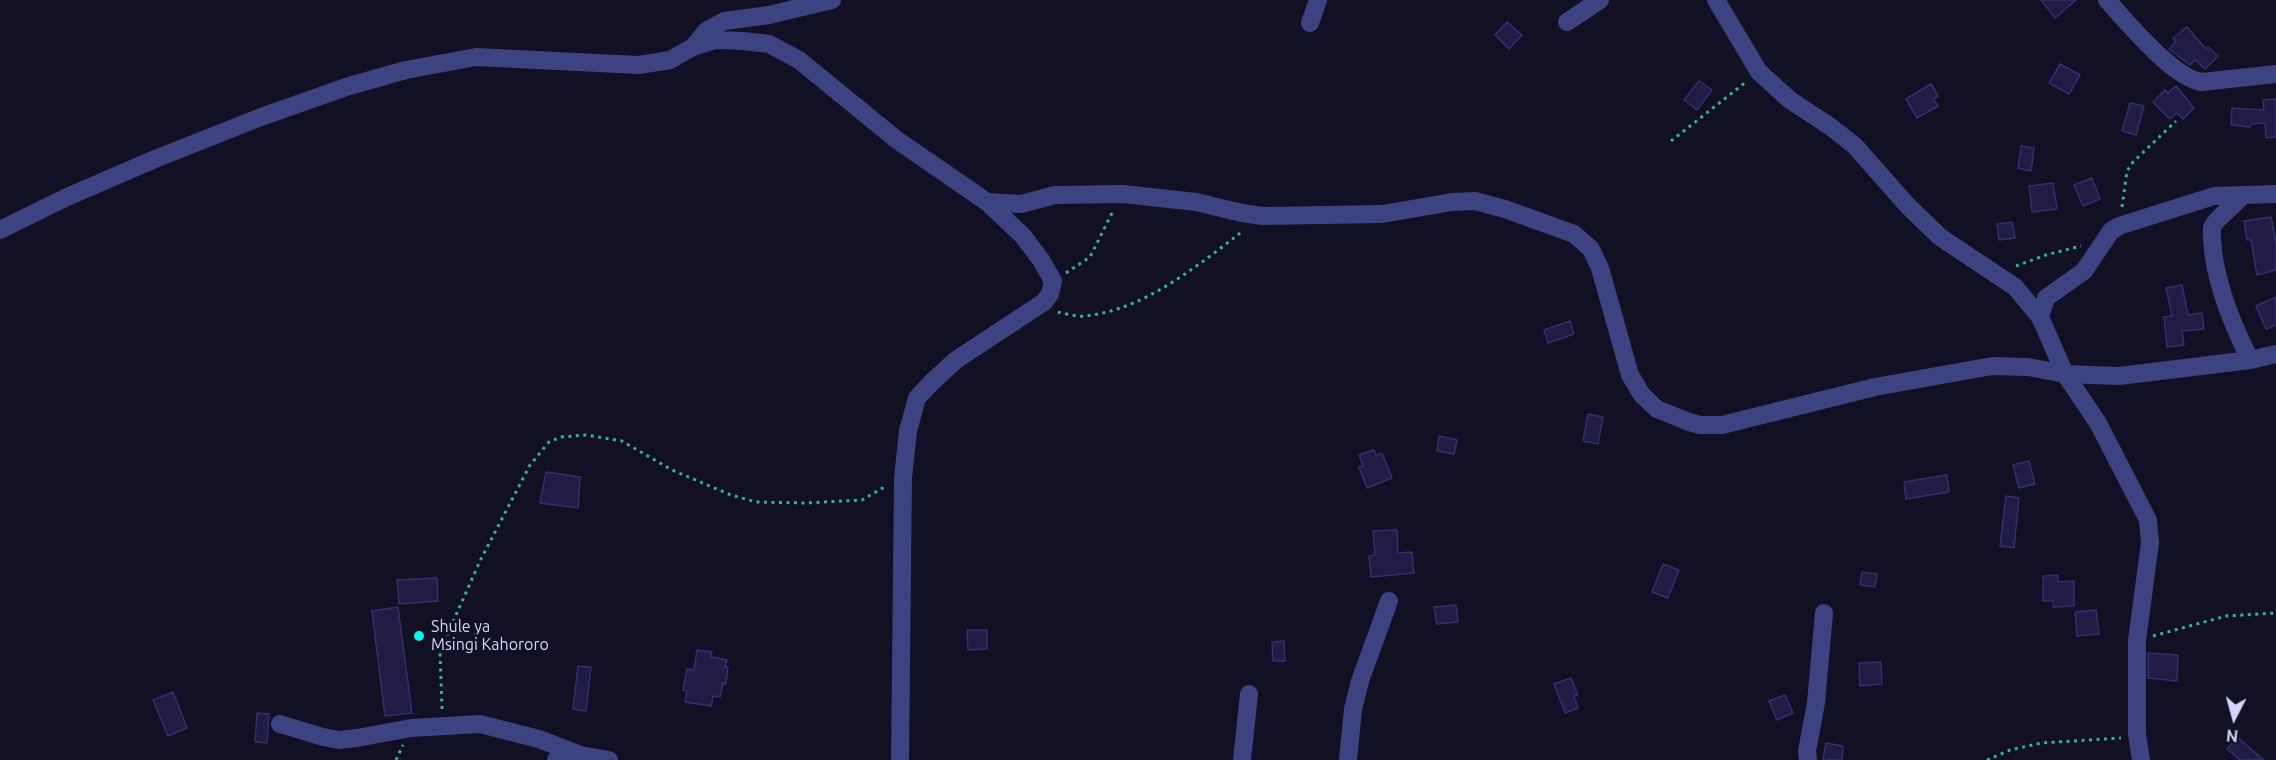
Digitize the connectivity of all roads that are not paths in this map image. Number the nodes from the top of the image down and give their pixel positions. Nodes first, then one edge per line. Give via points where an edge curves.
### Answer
1 (832, 0) edge
2 (1318, 0) edge
3 (1600, 0) edge
4 (1716, 0) edge
5 (2106, 0) edge
6 (1567, 22) dead end
7 (1310, 23) dead end
8 (693, 47) junction
9 (2276, 74) edge
10 (2276, 194) edge
11 (2243, 195) junction
12 (987, 202) junction
13 (0, 230) edge
14 (2040, 317) junction
15 (2276, 354) edge
16 (2250, 360) junction
17 (2065, 374) junction
18 (1389, 601) dead end
19 (1824, 613) dead end
20 (1249, 694) dead end
21 (280, 724) dead end
22 (580, 755) junction
23 (556, 760) edge
24 (609, 760) edge
25 (900, 760) edge
26 (1242, 760) edge
27 (1348, 760) edge
28 (1808, 760) edge
29 (2141, 760) edge

1 - 8 street via 724,21 706,31
2 - 7 street
3 - 6 street
4 - 14 street via 1760,72 1791,100 1855,146 1940,237 2015,287
5 - 9 street via 2153,49 2193,81
8 - 12 street via 716,40 770,44 799,60 897,140
8 - 13 street via 670,60 639,65 476,57 406,70 261,117 67,197
10 - 11 street
11 - 14 street via 2214,196 2112,233 2084,271 2046,298
11 - 16 street via 2217,219 2212,239 2216,275 2235,331
12 - 17 street via 1021,204 1055,195 1122,194 1263,216 1382,214 1475,201 1504,209 1574,234 1591,249 1630,375 1642,395 1657,409 1700,425 1722,425 1875,387 1992,366
12 - 25 street via 1023,236 1053,281 1044,302 956,360 917,398 903,476
14 - 17 street
15 - 16 street
16 - 17 street via 2119,376
17 - 29 street via 2098,423 2148,520 2150,543 2136,640
18 - 27 street via 1360,681
19 - 28 street
20 - 26 street
21 - 22 street via 339,740 411,728 480,724 539,739
22 - 23 street
22 - 24 street

